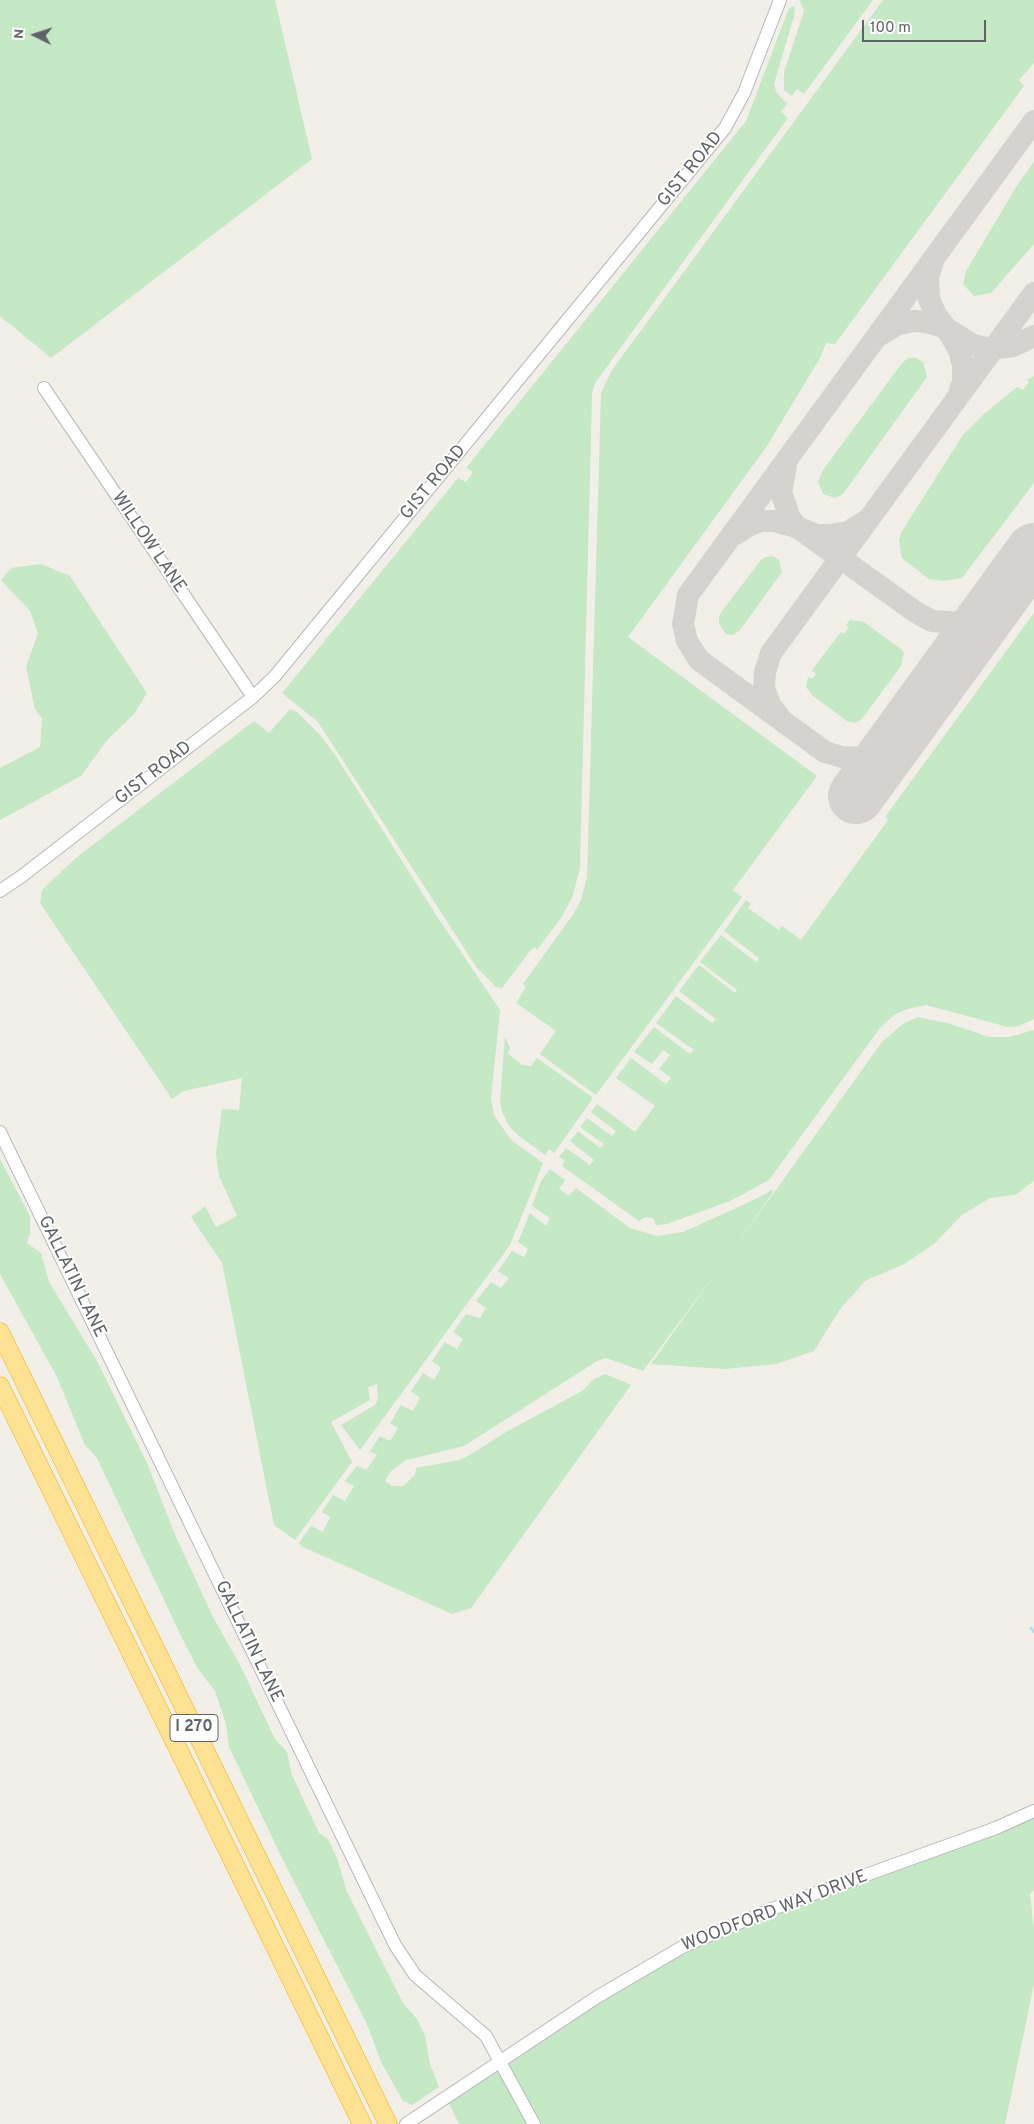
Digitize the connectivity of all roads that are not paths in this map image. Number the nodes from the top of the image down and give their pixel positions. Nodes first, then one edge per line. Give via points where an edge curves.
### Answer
1 (780, 0) edge
2 (44, 388) dead end
3 (253, 697) junction
4 (0, 891) edge
5 (0, 1132) edge
6 (0, 1332) edge
7 (0, 1386) edge
8 (1034, 1811) edge
9 (501, 2060) junction
10 (362, 2124) edge
11 (388, 2124) edge
12 (406, 2124) edge
13 (534, 2124) edge

1 - 3 street, GIST ROAD via 744,93 724,128 287,661
2 - 3 street, WILLOW LANE
3 - 4 street, GIST ROAD
5 - 9 street, GALLATIN LANE via 395,1945 415,1975 478,2028
6 - 11 highway, I 270
7 - 10 highway, I 270
8 - 9 street, WOODFORD WAY DRIVE via 996,1828 772,1909 684,1946 597,1996
9 - 12 street, WOODFORD WAY DRIVE
9 - 13 street, GALLATIN LANE

